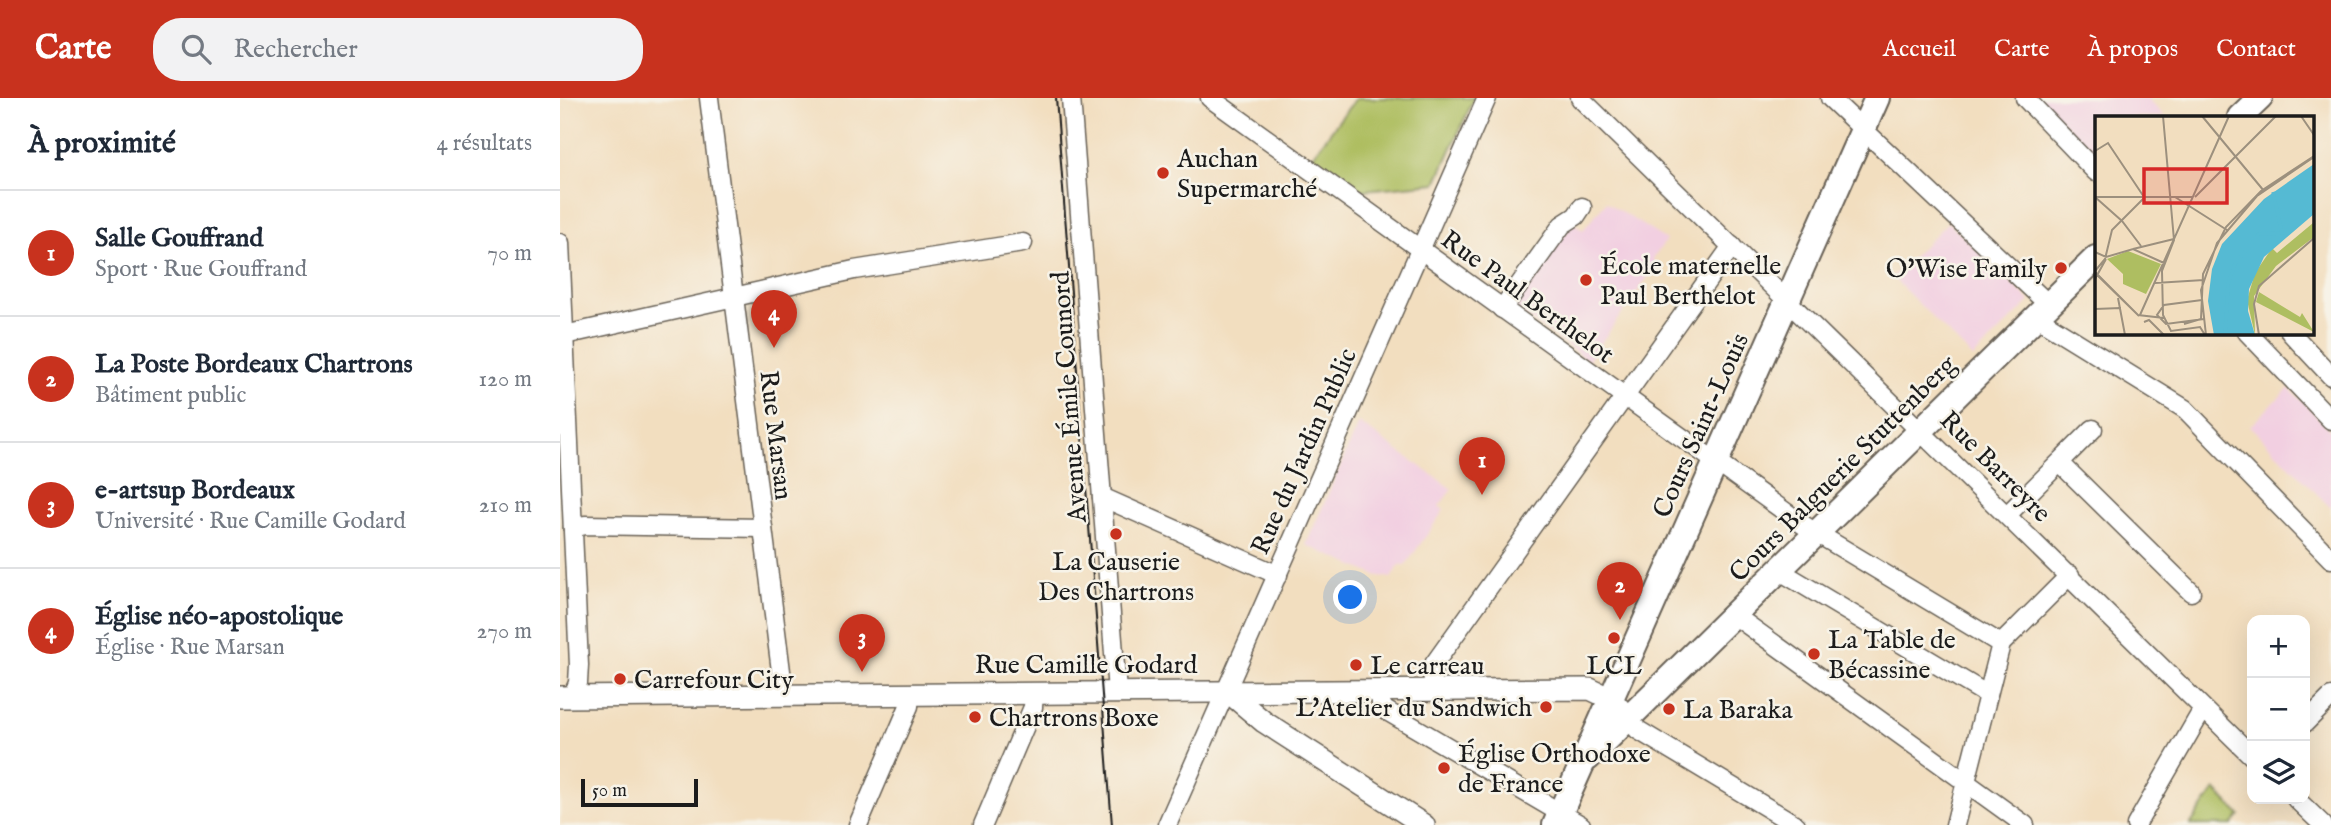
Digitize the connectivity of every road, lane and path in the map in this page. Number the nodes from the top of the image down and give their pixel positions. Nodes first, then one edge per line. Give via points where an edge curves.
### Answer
1 (709, 98) edge
2 (1071, 98) edge
3 (1210, 98) edge
4 (1487, 98) edge
5 (1580, 98) edge
6 (1830, 98) edge
7 (1877, 98) edge
8 (2025, 98) edge
9 (1864, 128) junction
10 (2095, 171) edge
11 (1582, 206) dead end
12 (560, 243) edge
13 (1023, 243) dead end
14 (1732, 246) junction
15 (1420, 251) junction
16 (2095, 259) edge
17 (733, 297) junction
18 (1788, 300) junction
19 (1502, 309) junction
20 (2044, 310) junction
21 (2249, 334) edge
22 (2292, 334) edge
23 (562, 336) edge
24 (2331, 376) edge
25 (1625, 397) junction
26 (2331, 421) edge
27 (2093, 429) dead end
28 (1922, 430) junction
29 (1716, 463) junction
30 (2060, 463) junction
31 (1102, 497) junction
32 (2008, 514) junction
33 (573, 528) junction
34 (763, 528) junction
35 (1818, 533) junction
36 (2331, 559) edge
37 (1780, 571) junction
38 (1278, 575) junction
39 (2070, 575) junction
40 (2191, 592) dead end
41 (1734, 615) junction
42 (2001, 644) junction
43 (1380, 690) junction
44 (1432, 690) junction
45 (1227, 691) junction
46 (1117, 692) junction
47 (1034, 693) junction
48 (910, 694) junction
49 (1986, 694) junction
50 (784, 695) junction
51 (2331, 697) edge
52 (563, 698) edge
53 (1611, 699) junction
54 (2203, 709) junction
55 (2310, 718) edge
56 (1629, 720) junction
57 (2247, 751) edge
58 (1582, 763) junction
59 (1965, 782) junction
60 (2301, 804) edge
61 (1565, 821) edge
62 (858, 825) edge
63 (983, 825) edge
64 (1168, 825) edge
65 (1424, 825) edge
66 (1796, 825) edge
67 (1955, 825) edge
68 (2025, 825) edge
69 (2136, 825) edge
70 (2323, 825) edge

1 - 17 street, Rue Marsan
2 - 31 street, Avenue Émile Counord
3 - 15 street, Rue Paul Berthelot
4 - 15 street, Rue du Jardin Public
5 - 14 street, Rue Barreyre
6 - 9 street
7 - 9 main road, Cours Saint-Louis
8 - 10 street
9 - 18 main road, Cours Saint-Louis
9 - 20 street
11 - 19 street via 1562,225
12 - 23 street
13 - 17 street via 854,270
14 - 18 street, Rue Barreyre
14 - 25 street
15 - 19 street, Rue Paul Berthelot
15 - 38 street, Rue du Jardin Public
16 - 20 main road, Cours Balguerie Stuttenberg
17 - 23 street
17 - 34 street, Rue Marsan
18 - 28 street, Rue Barreyre
18 - 29 main road, Cours Saint-Louis
19 - 25 street, Rue Paul Berthelot
20 - 28 main road, Cours Balguerie Stuttenberg
20 - 36 street via 2049,325 2185,409
21 - 26 street
22 - 24 street
23 - 33 street
25 - 29 street, Rue Paul Berthelot
25 - 44 street via 1434,664
27 - 30 street
28 - 32 street, Rue Barreyre
28 - 35 main road, Cours Balguerie Stuttenberg
29 - 35 street, Rue Paul Berthelot
29 - 53 main road, Cours Saint-Louis
30 - 32 street
30 - 40 street
31 - 38 street
31 - 46 street, Avenue Émile Counord
32 - 39 street, Rue Barreyre
33 - 34 street
33 - 52 street via 578,683
34 - 50 street, Rue Marsan
35 - 37 main road, Cours Balguerie Stuttenberg
35 - 42 street, Rue Paul Berthelot
37 - 41 main road, Cours Balguerie Stuttenberg
37 - 49 street
38 - 45 street, Rue du Jardin Public
39 - 42 street
39 - 54 street, Rue Barreyre
41 - 56 main road, Cours Balguerie Stuttenberg
41 - 59 street
42 - 49 street
43 - 44 street, Rue Camille Godard
43 - 45 street, Rue Camille Godard
43 - 61 street via 1385,710
44 - 53 street, Rue Camille Godard via 1590,689
45 - 46 street, Rue Camille Godard
45 - 64 street, Rue du Jardin Public
45 - 65 street via 1264,722
46 - 47 street, Rue Camille Godard
47 - 48 street, Rue Camille Godard
47 - 63 street via 1034,708
48 - 50 street, Rue Camille Godard
48 - 62 street
49 - 59 street
50 - 52 street, Rue Camille Godard
51 - 55 street
53 - 56 street
53 - 58 main road, Cours Saint-Louis
54 - 57 street, Rue Barreyre
54 - 69 street
56 - 58 main road, Cours Balguerie Stuttenberg
56 - 66 street via 1638,730
58 - 61 main road, Cours Saint-Louis
59 - 67 street
59 - 68 street
60 - 70 street

